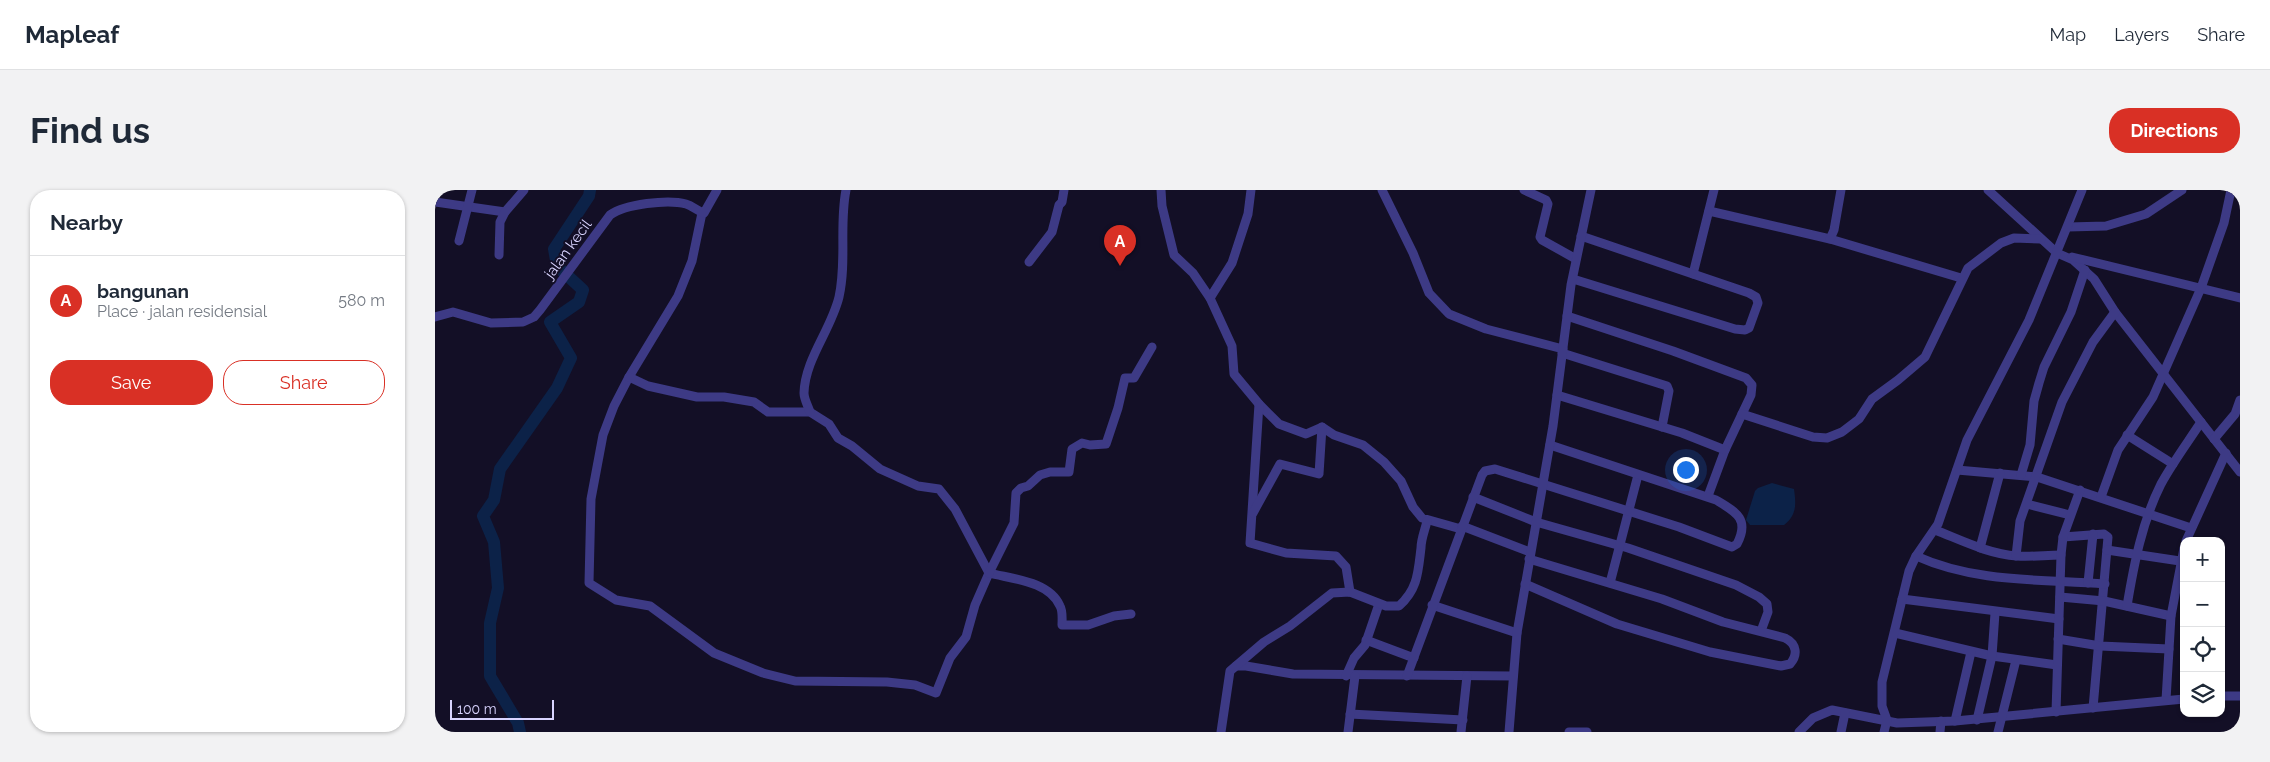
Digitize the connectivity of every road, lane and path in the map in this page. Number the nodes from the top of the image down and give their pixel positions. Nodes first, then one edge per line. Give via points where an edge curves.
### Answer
1 (472, 190) edge
2 (523, 190) edge
3 (717, 190) edge
4 (846, 190) edge
5 (1064, 190) edge
6 (1161, 190) edge
7 (1251, 190) edge
8 (1382, 190) edge
9 (1523, 190) edge
10 (1591, 190) edge
11 (1714, 190) edge
12 (1841, 190) edge
13 (1988, 190) edge
14 (2082, 190) edge
15 (2182, 190) edge
16 (2231, 190) edge
17 (435, 202) edge
18 (468, 206) junction
19 (1709, 210) junction
20 (505, 212) junction
21 (702, 213) junction
22 (2068, 227) junction
23 (1581, 236) junction
24 (1830, 239) junction
25 (2041, 239) junction
26 (459, 241) dead end
27 (2057, 253) junction
28 (499, 255) dead end
29 (1576, 259) junction
30 (1029, 262) dead end
31 (2085, 270) junction
32 (1693, 274) junction
33 (1961, 278) junction
34 (1573, 279) junction
35 (2201, 288) junction
36 (1209, 298) junction
37 (2240, 298) edge
38 (2115, 312) junction
39 (1567, 316) junction
40 (435, 317) edge
41 (1152, 347) dead end
42 (1563, 351) junction
43 (2164, 373) junction
44 (629, 377) junction
45 (1557, 395) junction
46 (2240, 400) edge
47 (1259, 404) junction
48 (810, 412) junction
49 (1742, 414) junction
50 (2201, 422) junction
51 (1322, 427) junction
52 (1662, 427) junction
53 (2127, 435) junction
54 (2214, 438) junction
55 (1549, 445) junction
56 (1725, 450) junction
57 (2226, 453) junction
58 (2173, 464) junction
59 (1957, 470) junction
60 (2240, 472) edge
61 (2000, 473) junction
62 (1638, 475) junction
63 (2021, 475) junction
64 (2037, 477) junction
65 (1543, 485) junction
66 (2080, 490) junction
67 (1708, 496) junction
68 (1473, 497) junction
69 (2101, 497) junction
70 (2027, 504) junction
71 (1630, 512) junction
72 (2149, 513) junction
73 (1251, 515) junction
74 (2070, 515) junction
75 (1427, 521) junction
76 (1536, 522) junction
77 (1462, 527) junction
78 (2191, 528) junction
79 (1935, 530) junction
80 (2093, 534) junction
81 (2063, 537) junction
82 (2188, 537) edge
83 (1621, 546) junction
84 (1980, 548) junction
85 (2107, 550) junction
86 (2136, 554) junction
87 (2061, 555) junction
88 (1530, 556) junction
89 (1916, 556) junction
90 (2016, 556) junction
91 (2180, 560) joint
92 (989, 573) junction
93 (2060, 580) junction
94 (1610, 583) junction
95 (2088, 583) junction
96 (1525, 584) junction
97 (2105, 584) junction
98 (1351, 592) junction
99 (2059, 597) junction
100 (1902, 599) junction
101 (2104, 601) junction
102 (1379, 604) junction
103 (1432, 606) junction
104 (2127, 606) junction
105 (1995, 612) junction
106 (1131, 614) dead end
107 (2171, 616) junction
108 (2059, 619) junction
109 (1761, 631) junction
110 (1517, 633) junction
111 (1895, 633) junction
112 (2058, 639) junction
113 (1366, 640) junction
114 (2099, 646) junction
115 (2169, 649) junction
116 (1971, 652) junction
117 (1992, 656) junction
118 (1414, 658) junction
119 (2016, 660) junction
120 (2057, 665) junction
121 (1236, 666) junction
122 (1350, 676) junction
123 (1407, 676) junction
124 (1467, 676) junction
125 (1513, 676) junction
126 (2225, 696) edge
127 (2240, 696) edge
128 (2180, 699) edge
129 (2166, 700) junction
130 (2093, 708) junction
131 (2056, 712) junction
132 (1845, 713) junction
133 (1350, 714) junction
134 (2003, 718) junction
135 (1463, 720) junction
136 (1887, 720) junction
137 (1977, 720) junction
138 (1941, 721) junction
139 (1955, 721) junction
140 (1221, 732) edge
141 (1348, 732) edge
142 (1461, 732) edge
143 (1509, 732) edge
144 (1569, 732) edge
145 (1587, 732) edge
146 (1799, 732) edge
147 (1841, 732) edge
148 (1884, 732) edge
149 (1940, 732) edge
150 (1999, 732) edge

1 - 18 street
2 - 20 street
3 - 21 street via 706,212
4 - 48 street via 842,207 844,247 839,296 807,371 804,395
5 - 30 street via 1052,232
6 - 36 street via 1174,255 1193,273
7 - 36 street via 1248,214 1232,263
8 - 42 street via 1429,293 1449,314 1487,329
9 - 29 street via 1546,200 1548,204 1542,240
10 - 23 street
11 - 19 street
12 - 24 street
13 - 25 street
14 - 22 street
15 - 22 street via 2146,214 2106,226
16 - 35 street via 2224,223
17 - 18 street
18 - 20 street
18 - 26 street
19 - 24 street
19 - 32 street
20 - 28 street via 500,222
21 - 40 street, jalan kecil via 681,203 656,203 616,211 540,310 527,320 491,323 453,312
21 - 44 street via 692,261 679,296
22 - 27 street
23 - 29 street
23 - 32 street
24 - 33 street
25 - 27 street
25 - 33 street via 2022,237 2001,243 1968,268
27 - 31 street
27 - 35 street
27 - 59 street via 2029,320 1971,430
29 - 34 street
31 - 38 street
31 - 63 street via 2065,327 2039,383 2030,445
32 - 34 street via 1756,297 1758,303 1749,328 1735,329
33 - 49 street via 1925,356 1872,399 1851,426 1827,438 1813,437
34 - 39 street
35 - 37 street
35 - 43 street
36 - 47 street via 1232,346 1234,374
38 - 43 street
38 - 64 street via 2076,372 2059,410
39 - 42 street
39 - 49 street via 1673,350 1746,378 1752,385 1751,395
41 - 92 street via 1134,378 1125,378 1106,444 1082,443 1072,449 1069,472 1040,475 1016,493 1014,523
42 - 45 street
42 - 52 street via 1667,386 1669,391
43 - 50 street
43 - 53 street
44 - 48 street via 648,386 697,397 754,402 768,412
44 - 92 street via 613,406 603,435 591,499 589,583 616,600 650,606 714,653 763,673 795,681 915,685 936,693 950,658 966,637
45 - 52 street
45 - 55 street
46 - 54 street via 2235,414
47 - 51 street via 1279,424 1306,434
47 - 73 street
48 - 92 street via 829,424 837,438 880,469 918,486 939,489 955,509
49 - 56 street
50 - 54 street
50 - 58 street
51 - 73 street via 1319,474 1280,464
51 - 75 street via 1334,435 1363,445 1384,462 1401,480 1417,513
52 - 56 street
53 - 58 street
53 - 69 street
54 - 57 street
55 - 62 street
55 - 65 street
56 - 67 street
57 - 60 street
57 - 78 street
58 - 72 street
59 - 61 street
59 - 79 street
61 - 63 street
61 - 84 street
62 - 67 street
62 - 71 street
63 - 64 street
64 - 66 street
64 - 70 street
65 - 68 street via 1489,469 1481,475
65 - 71 street
65 - 76 street
66 - 69 street
66 - 74 street
67 - 71 street via 1733,510 1741,519 1739,540 1735,546
68 - 76 street
68 - 77 street
69 - 72 street
70 - 74 street
70 - 90 street via 2020,521
71 - 83 street
72 - 78 street
72 - 86 street
73 - 98 street via 1250,544 1286,553 1336,556 1346,568
74 - 81 street
75 - 77 street
75 - 102 street via 1417,582 1409,597 1399,606
76 - 83 street
76 - 88 street
77 - 88 street
77 - 103 street
78 - 82 street
79 - 84 street
79 - 89 street
80 - 81 street
80 - 85 street via 2107,535
80 - 95 street
81 - 87 street
83 - 94 street
83 - 109 street via 1702,572 1759,597 1768,608
84 - 90 street
85 - 86 street
85 - 97 street
86 - 91 street
86 - 104 street
87 - 90 street
87 - 93 street
88 - 94 street
88 - 96 street
89 - 93 street via 1937,566 1979,575
89 - 100 street
91 - 107 street
92 - 106 street via 1038,585 1049,592 1061,607 1062,625 1087,625
93 - 95 street
93 - 99 street
94 - 109 street via 1723,622
95 - 97 street
96 - 109 street via 1617,624 1709,652 1781,666 1789,664 1795,654 1791,641
96 - 110 street
97 - 101 street
98 - 102 street
98 - 121 street via 1326,596
99 - 101 street
99 - 108 street
100 - 105 street
100 - 111 street
101 - 104 street
101 - 114 street
102 - 113 street
103 - 110 street
103 - 118 street
104 - 107 street
105 - 108 street
105 - 117 street
107 - 115 street
108 - 112 street
110 - 125 street
111 - 116 street
111 - 136 street via 1882,682
112 - 114 street
112 - 120 street
113 - 118 street
113 - 122 street via 1349,667
114 - 115 street
114 - 130 street
115 - 129 street
116 - 117 street
116 - 139 street
117 - 119 street
117 - 137 street
118 - 123 street
119 - 120 street
119 - 134 street
120 - 131 street
121 - 122 street via 1293,674
121 - 140 street via 1228,678
122 - 123 street
122 - 133 street
123 - 124 street
124 - 125 street
124 - 135 street
125 - 143 street
126 - 127 street
128 - 129 street
129 - 130 street
130 - 131 street
131 - 134 street
132 - 136 street
132 - 146 street via 1825,711
132 - 147 street
133 - 135 street
133 - 141 street
134 - 137 street
134 - 150 street
135 - 142 street
136 - 138 street via 1897,723
136 - 148 street
137 - 139 street
138 - 139 street
138 - 149 street
144 - 145 street

